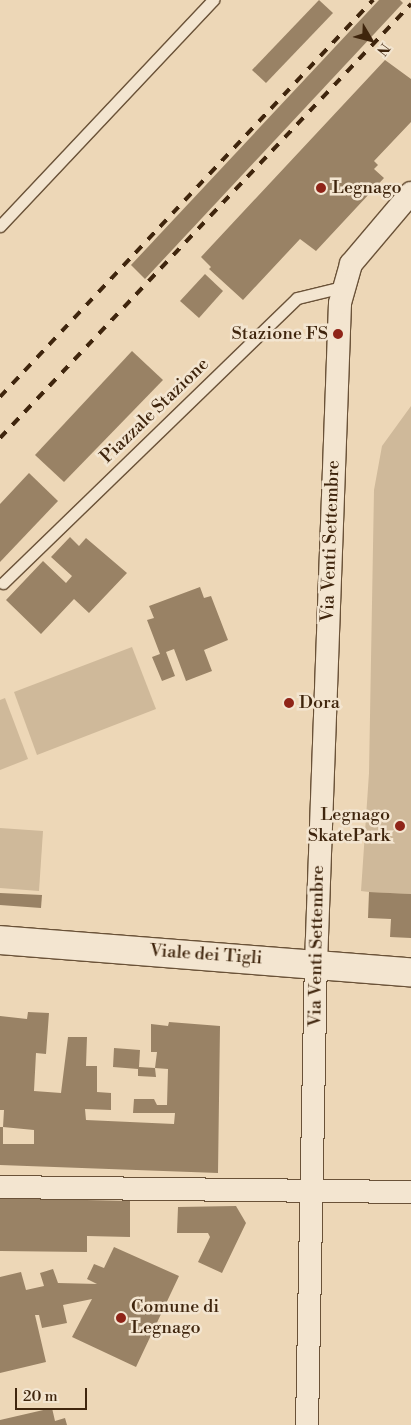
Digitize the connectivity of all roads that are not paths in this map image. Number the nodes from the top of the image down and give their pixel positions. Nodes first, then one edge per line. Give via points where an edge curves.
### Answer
1 (213, 0) edge
2 (411, 193) edge
3 (0, 226) edge
4 (342, 287) junction
5 (3, 583) dead end
6 (0, 940) edge
7 (316, 964) junction
8 (411, 972) edge
9 (0, 1187) edge
10 (314, 1191) junction
11 (411, 1192) edge
12 (307, 1425) edge

1 - 3 lane
2 - 4 street via 359,252
4 - 5 lane, Piazzale Stazione via 297,298
4 - 7 street, Via Venti Settembre
6 - 7 street, Viale dei Tigli
7 - 8 street, Viale dei Tigli
7 - 10 street, Via Venti Settembre
9 - 10 street
10 - 11 street
10 - 12 street, Via Venti Settembre

